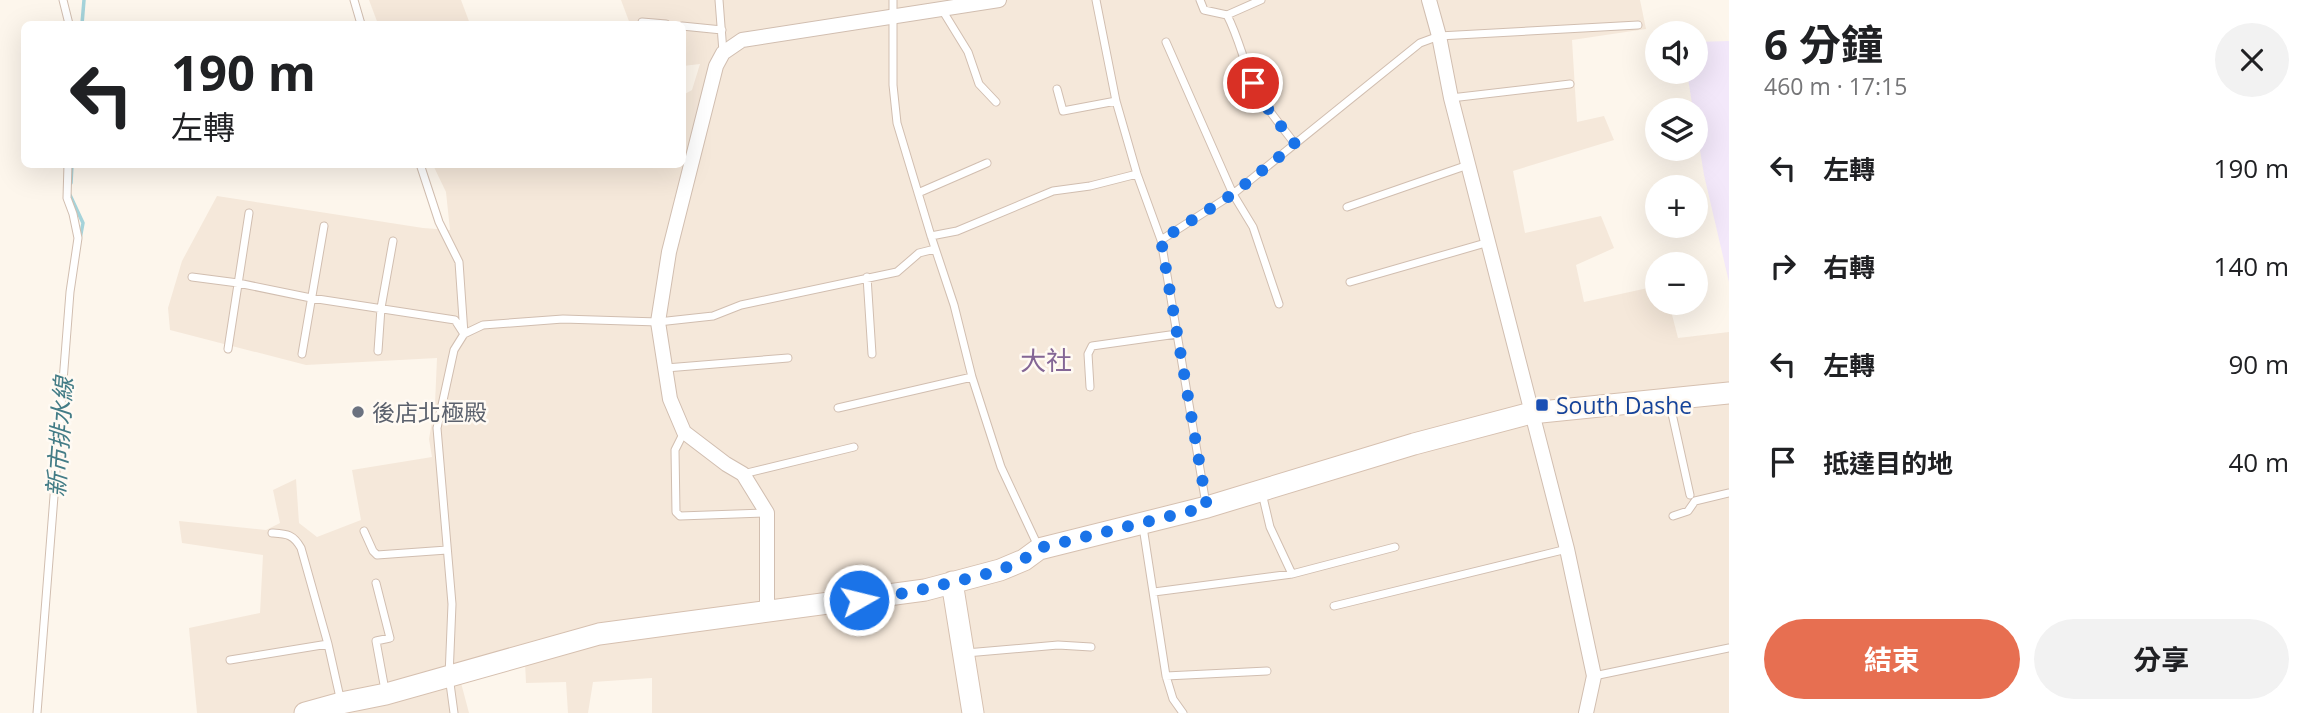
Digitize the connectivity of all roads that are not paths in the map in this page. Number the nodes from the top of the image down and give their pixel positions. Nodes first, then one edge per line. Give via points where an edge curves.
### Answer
1 (63, 0) edge
2 (354, 0) edge
3 (719, 0) edge
4 (893, 0) edge
5 (999, 0) edge
6 (1096, 0) edge
7 (1200, 0) edge
8 (1261, 0) edge
9 (1429, 0) edge
10 (942, 8) junction
11 (1227, 15) junction
12 (893, 16) junction
13 (68, 21) edge
14 (360, 21) edge
15 (1638, 24) dead end
16 (686, 26) edge
17 (722, 30) junction
18 (1439, 36) junction
19 (1166, 42) dead end
20 (723, 53) junction
21 (1570, 84) dead end
22 (1057, 89) dead end
23 (1451, 98) junction
24 (1116, 101) junction
25 (996, 102) dead end
26 (1295, 144) junction
27 (987, 163) dead end
28 (1468, 165) junction
29 (68, 168) edge
30 (421, 168) edge
31 (1138, 174) junction
32 (918, 193) junction
33 (1233, 194) junction
34 (1347, 206) dead end
35 (249, 213) dead end
36 (324, 226) dead end
37 (931, 236) junction
38 (1161, 240) junction
39 (393, 241) dead end
40 (1489, 242) junction
41 (935, 249) junction
42 (192, 277) dead end
43 (867, 277) junction
44 (238, 282) junction
45 (1350, 282) dead end
46 (311, 298) junction
47 (1279, 304) dead end
48 (381, 309) junction
49 (658, 322) junction
50 (464, 334) junction
51 (1177, 334) junction
52 (228, 349) dead end
53 (378, 351) dead end
54 (302, 354) dead end
55 (872, 354) dead end
56 (788, 358) dead end
57 (666, 368) junction
58 (972, 377) junction
59 (1090, 387) dead end
60 (1729, 393) edge
61 (1668, 398) junction
62 (838, 408) dead end
63 (1531, 413) junction
64 (684, 432) junction
65 (854, 447) dead end
66 (743, 474) junction
67 (1261, 491) junction
68 (1729, 493) edge
69 (1690, 495) dead end
70 (1207, 507) junction
71 (767, 513) junction
72 (1673, 516) dead end
73 (1143, 524) junction
74 (364, 531) dead end
75 (272, 533) dead end
76 (1395, 547) dead end
77 (1039, 548) junction
78 (1567, 549) junction
79 (447, 550) junction
80 (1292, 574) junction
81 (952, 582) junction
82 (376, 583) dead end
83 (1154, 593) junction
84 (1334, 606) dead end
85 (767, 611) junction
86 (328, 644) junction
87 (1091, 647) dead end
88 (1729, 648) edge
89 (965, 653) junction
90 (230, 660) dead end
91 (1267, 671) dead end
92 (449, 676) junction
93 (1166, 676) junction
94 (1594, 677) junction
95 (386, 694) junction
96 (341, 702) junction
97 (37, 713) edge
98 (305, 713) edge
99 (454, 713) edge
100 (973, 713) edge
101 (1183, 713) edge
102 (1586, 713) edge

1 - 13 lane
2 - 14 lane
3 - 17 lane
4 - 12 lane
5 - 10 street
6 - 24 lane
7 - 11 lane via 1204,10
8 - 11 lane
9 - 18 street
10 - 12 street
10 - 25 lane via 968,52 979,84
11 - 26 lane via 1253,83
12 - 20 street via 742,40
12 - 32 lane via 892,85 897,123
15 - 18 lane
16 - 17 lane
17 - 20 lane
18 - 23 street
18 - 26 lane via 1420,43
19 - 33 lane
20 - 49 street via 668,252
21 - 23 lane
22 - 24 lane via 1063,111
23 - 28 street
24 - 31 lane
26 - 33 lane
27 - 32 lane
28 - 34 lane
28 - 40 street
29 - 97 lane via 67,198 78,238
30 - 50 lane via 439,222 459,262
31 - 37 lane via 1053,191 957,231
31 - 38 lane
32 - 37 lane
33 - 38 lane
33 - 47 lane via 1253,227
35 - 44 lane
36 - 46 lane
37 - 41 lane
38 - 51 lane
39 - 48 lane
40 - 45 lane
40 - 63 street
41 - 43 lane via 919,253 897,272
41 - 58 lane
42 - 44 lane
43 - 49 lane via 741,305 713,316
43 - 55 lane
44 - 46 lane
44 - 52 lane
46 - 48 lane
46 - 54 lane
48 - 50 lane via 455,320
48 - 53 lane
49 - 50 lane via 550,320 483,325
49 - 57 street
50 - 79 lane via 454,350 437,428
51 - 59 lane via 1092,346 1088,354
51 - 70 lane
56 - 57 lane
57 - 64 street via 670,399
58 - 62 lane
58 - 77 lane via 1001,467
60 - 61 street
61 - 63 street
61 - 69 lane
63 - 67 street
63 - 78 street
64 - 66 street
64 - 71 lane via 675,450 676,512 680,516
65 - 66 lane
66 - 71 street
67 - 70 street
67 - 80 lane via 1270,527
68 - 72 lane via 1695,502 1688,511
70 - 73 street
71 - 85 street
73 - 77 street
73 - 83 lane
74 - 79 lane via 377,555
75 - 86 lane via 294,537 300,548
76 - 80 lane
77 - 81 street via 1000,570
78 - 84 lane
78 - 94 street
79 - 92 lane via 453,604
80 - 83 lane
81 - 85 street via 902,594
81 - 89 street
82 - 95 lane via 390,638 376,641
83 - 93 lane
85 - 92 street via 599,634
86 - 90 lane
86 - 96 lane
87 - 89 lane via 1058,645
88 - 94 lane
89 - 100 street
91 - 93 lane
92 - 95 street
92 - 99 lane
93 - 101 lane
94 - 102 street
95 - 96 street
96 - 98 street

